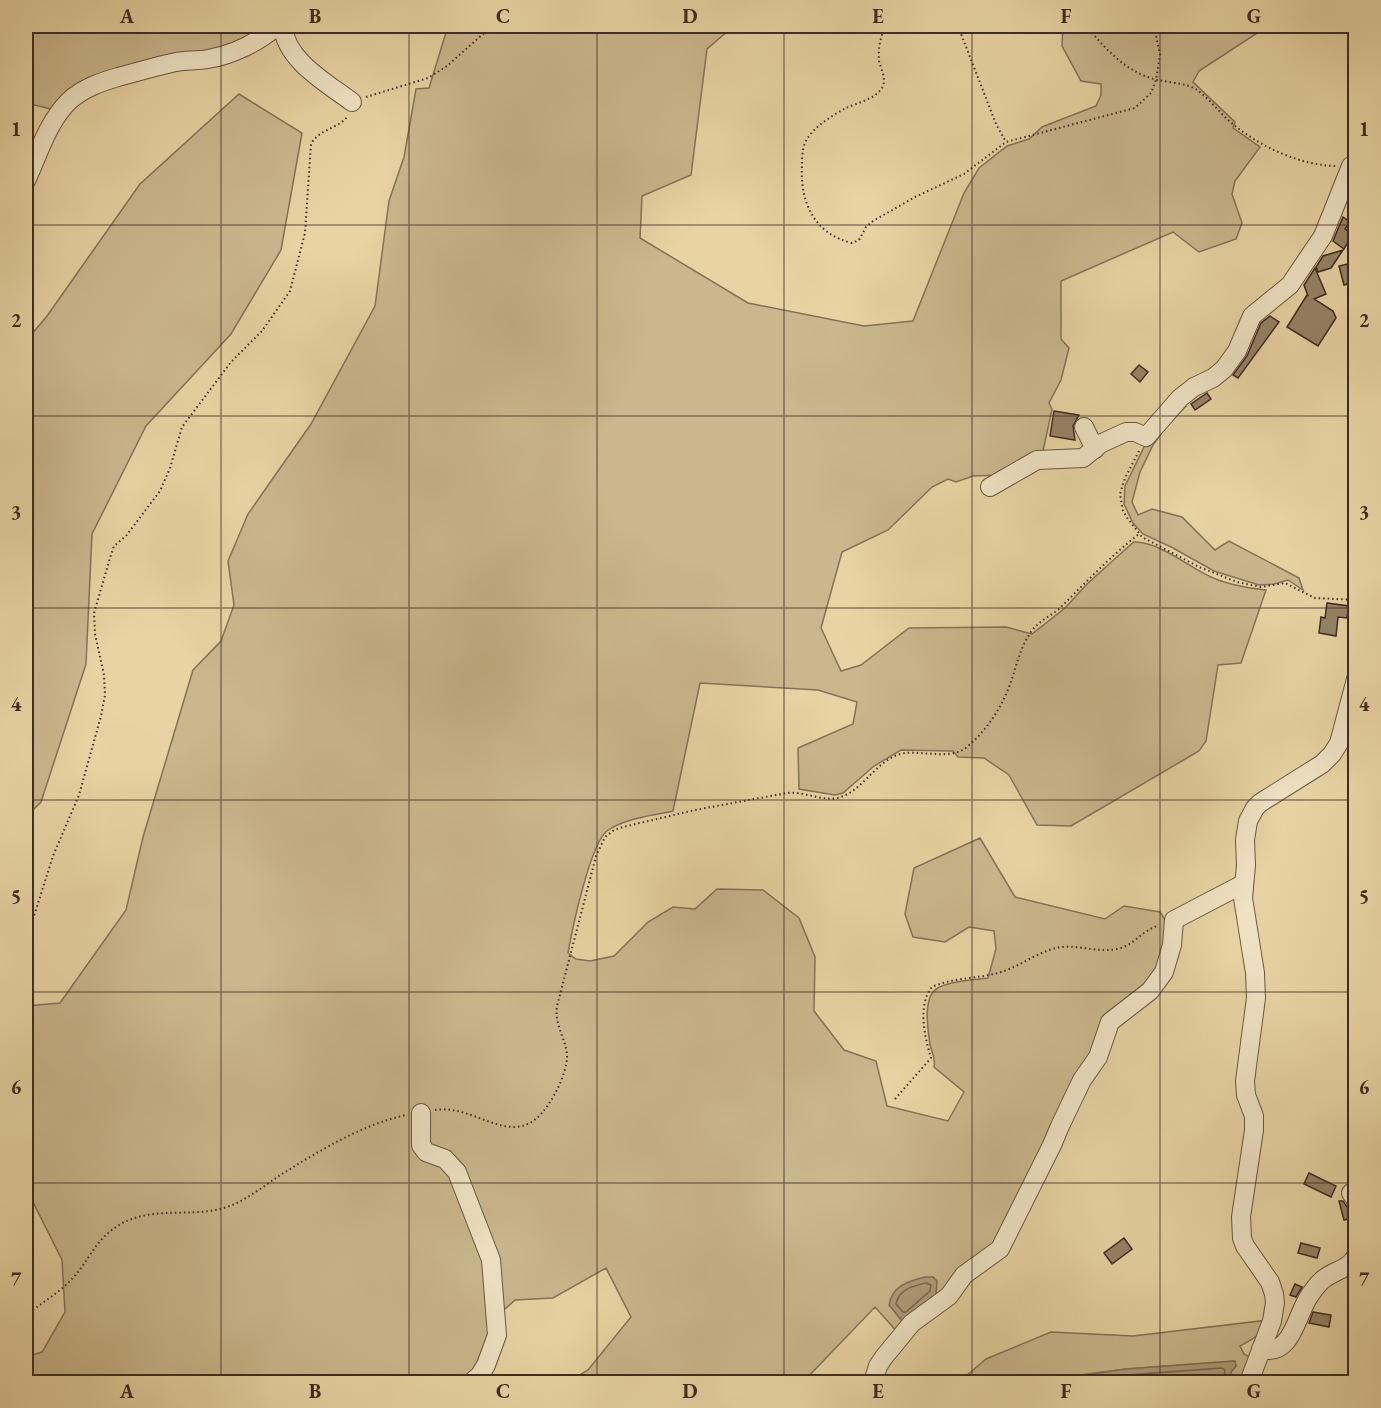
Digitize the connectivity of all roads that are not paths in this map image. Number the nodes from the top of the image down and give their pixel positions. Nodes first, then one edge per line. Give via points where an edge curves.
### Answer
1 (277, 26) edge
2 (283, 26) edge
3 (352, 102) road end
4 (1353, 166) edge
5 (26, 181) edge
6 (1084, 427) dead end
7 (1095, 449) junction
8 (990, 487) dead end
9 (1356, 679) edge
10 (1243, 884) junction
11 (421, 1113) road end
12 (1356, 1257) edge
13 (1261, 1349) junction
14 (472, 1383) edge
15 (873, 1383) edge
16 (1249, 1383) edge

1 - 5 street via 233,52 140,71 87,89 69,101 56,117
2 - 3 street via 292,52
4 - 7 street via 1323,236 1290,285 1252,316 1237,351 1224,369 1180,398 1146,437 1126,432
6 - 7 street
7 - 8 street via 1076,460 1037,460
9 - 10 street via 1339,743 1332,754 1251,813
10 - 13 street via 1256,998 1245,1081 1254,1130 1241,1216 1242,1238 1270,1282 1275,1303
10 - 15 street via 1174,920 1164,972 1150,991 1110,1022 1098,1057 1082,1080 1000,1250 963,1275 949,1296 912,1323 878,1366
11 - 14 street via 421,1145 426,1152 445,1159 457,1172 491,1260 497,1335 486,1365
12 - 13 street via 1347,1267 1327,1276 1313,1291 1284,1344 1275,1350
13 - 16 street

